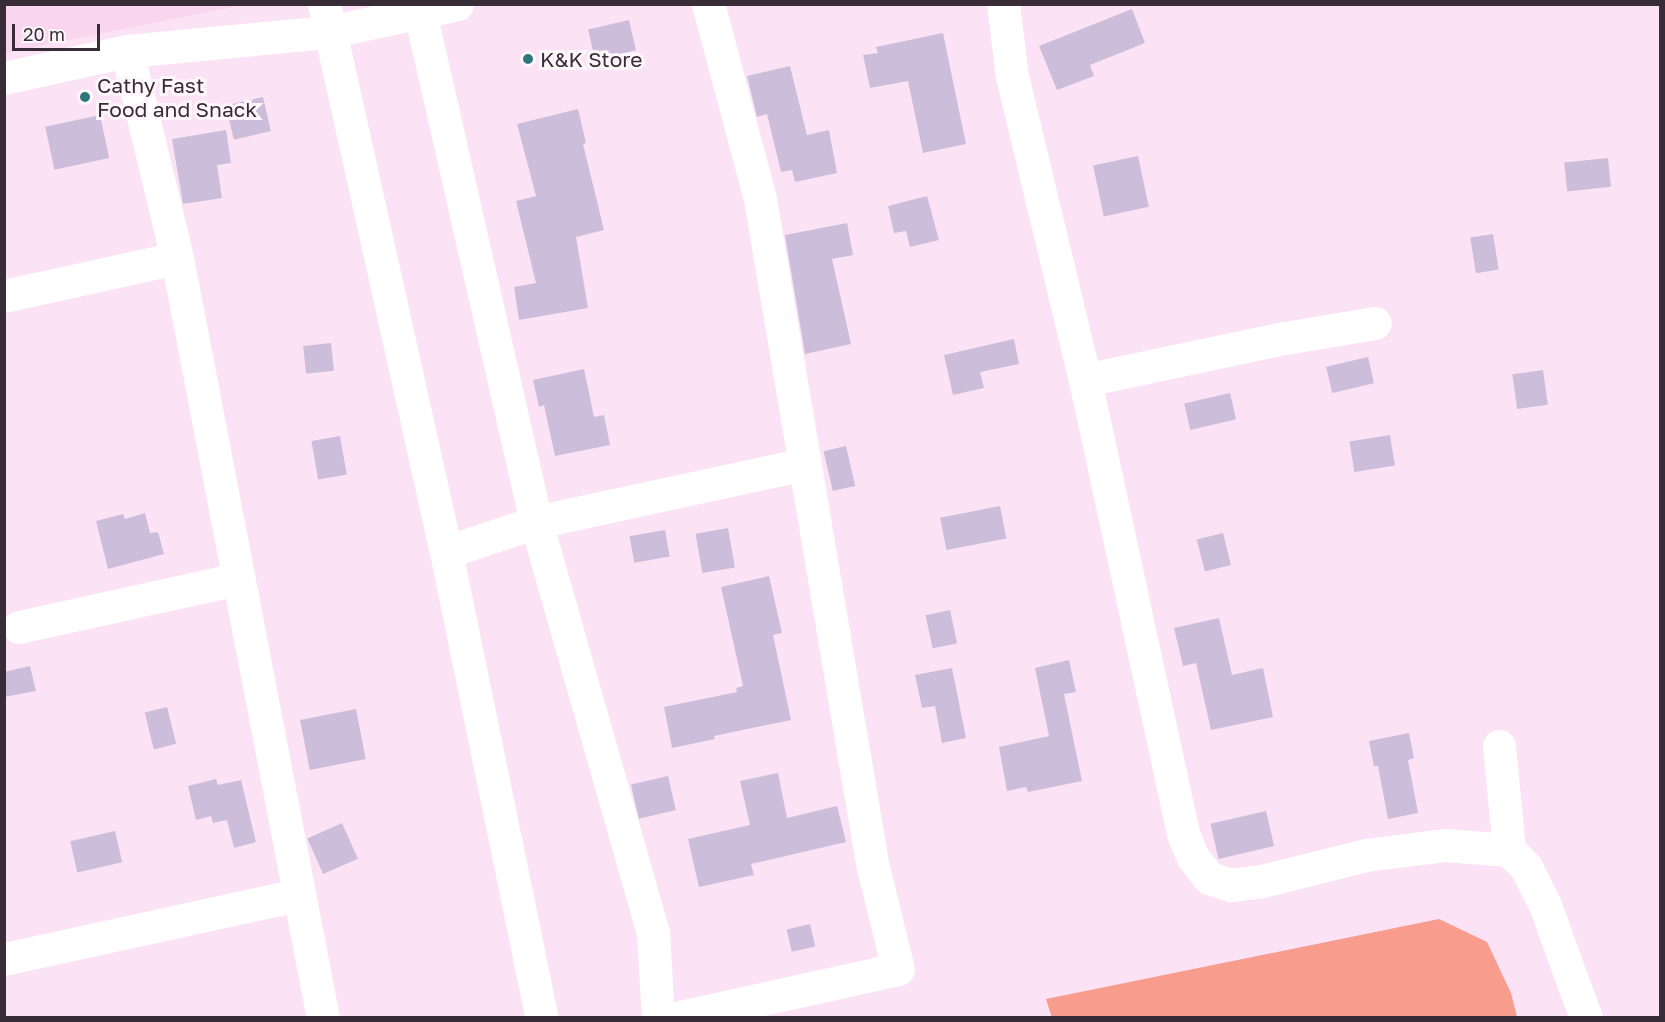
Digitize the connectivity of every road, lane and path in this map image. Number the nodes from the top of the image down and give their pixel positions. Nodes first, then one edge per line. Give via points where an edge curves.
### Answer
1 (458, 4) edge
2 (708, 4) edge
3 (1003, 4) edge
4 (420, 12) junction
5 (326, 18) edge
6 (127, 51) junction
7 (4, 78) edge
8 (177, 258) junction
9 (4, 296) edge
10 (1375, 323) dead end
11 (1085, 380) junction
12 (804, 465) junction
13 (536, 522) junction
14 (446, 552) junction
15 (238, 579) junction
16 (19, 627) dead end
17 (1499, 746) dead end
18 (1509, 850) junction
19 (298, 896) junction
20 (4, 959) edge
21 (323, 1017) edge
22 (542, 1017) edge
23 (658, 1017) edge
24 (675, 1017) edge
25 (1586, 1017) edge

1 - 4 street
2 - 12 street via 760,199
3 - 11 street via 1012,76
4 - 5 street
4 - 13 street
5 - 6 street
5 - 14 street
6 - 7 street
6 - 8 street
8 - 9 street
8 - 15 street
10 - 11 street
11 - 18 street via 1183,834 1193,857 1209,878 1230,885 1262,881 1366,855 1446,845
12 - 13 street
12 - 24 street via 872,862 898,969
13 - 14 street
13 - 23 street via 653,932
14 - 22 street
15 - 16 street
15 - 19 street
17 - 18 street
18 - 25 street via 1526,867 1545,905
19 - 20 street
19 - 21 street

